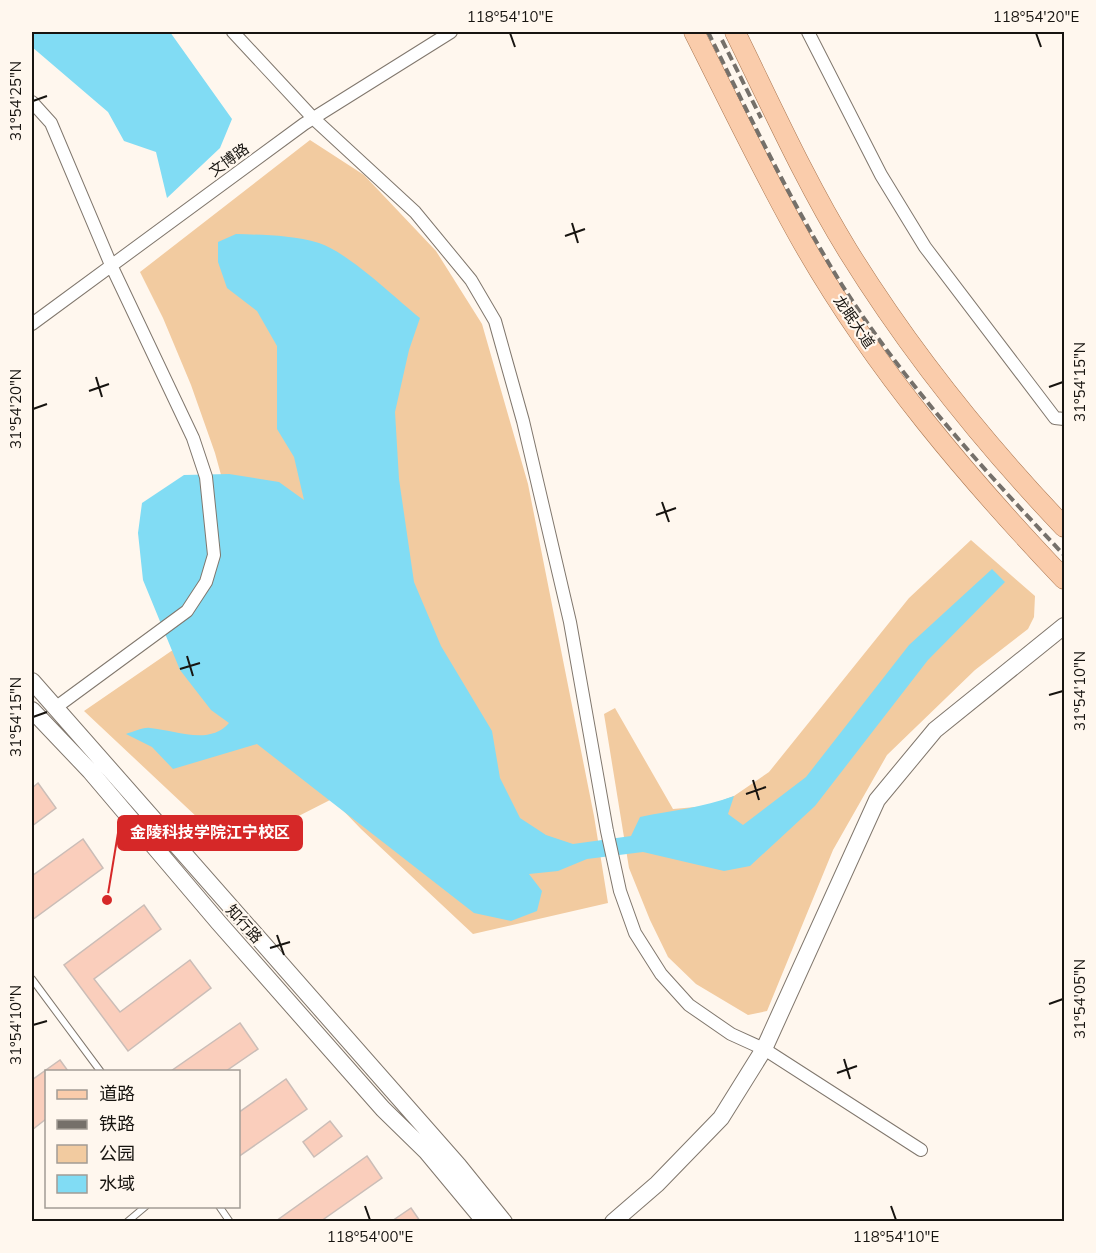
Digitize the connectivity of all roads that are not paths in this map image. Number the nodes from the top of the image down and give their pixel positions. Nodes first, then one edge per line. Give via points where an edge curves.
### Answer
1 (233, 32) edge
2 (451, 32) edge
3 (694, 32) edge
4 (735, 32) edge
5 (808, 32) edge
6 (32, 102) edge
7 (313, 118) junction
8 (111, 265) junction
9 (32, 324) edge
10 (1065, 419) edge
11 (1065, 527) edge
12 (1065, 579) edge
13 (1065, 627) edge
14 (32, 681) edge
15 (55, 708) junction
16 (32, 710) edge
17 (32, 979) edge
18 (764, 1049) junction
19 (100, 1070) edge
20 (921, 1150) dead end
21 (143, 1208) edge
22 (220, 1208) edge
23 (127, 1221) edge
24 (230, 1221) edge
25 (485, 1221) edge
26 (504, 1221) edge
27 (613, 1221) edge

1 - 7 street
2 - 7 street, 文博路
3 - 12 main road, 龙眠大道 via 807,250 859,332 992,502
4 - 11 main road via 847,250 903,335 966,418
5 - 10 street via 881,175 925,247 1055,418
6 - 8 street via 51,123
7 - 8 street, 文博路
7 - 18 street via 415,212 471,280 495,321 568,611 620,891 635,933 661,974 689,1005 731,1034
8 - 9 street, 文博路
8 - 15 street via 193,438 206,477 214,555 206,582 187,611
13 - 18 street via 935,730 877,800
14 - 15 street, 知行路
15 - 26 street, 知行路
16 - 25 street, 知行路
17 - 19 lane
18 - 20 street
18 - 27 street via 721,1118 657,1184
21 - 23 lane
22 - 24 lane

